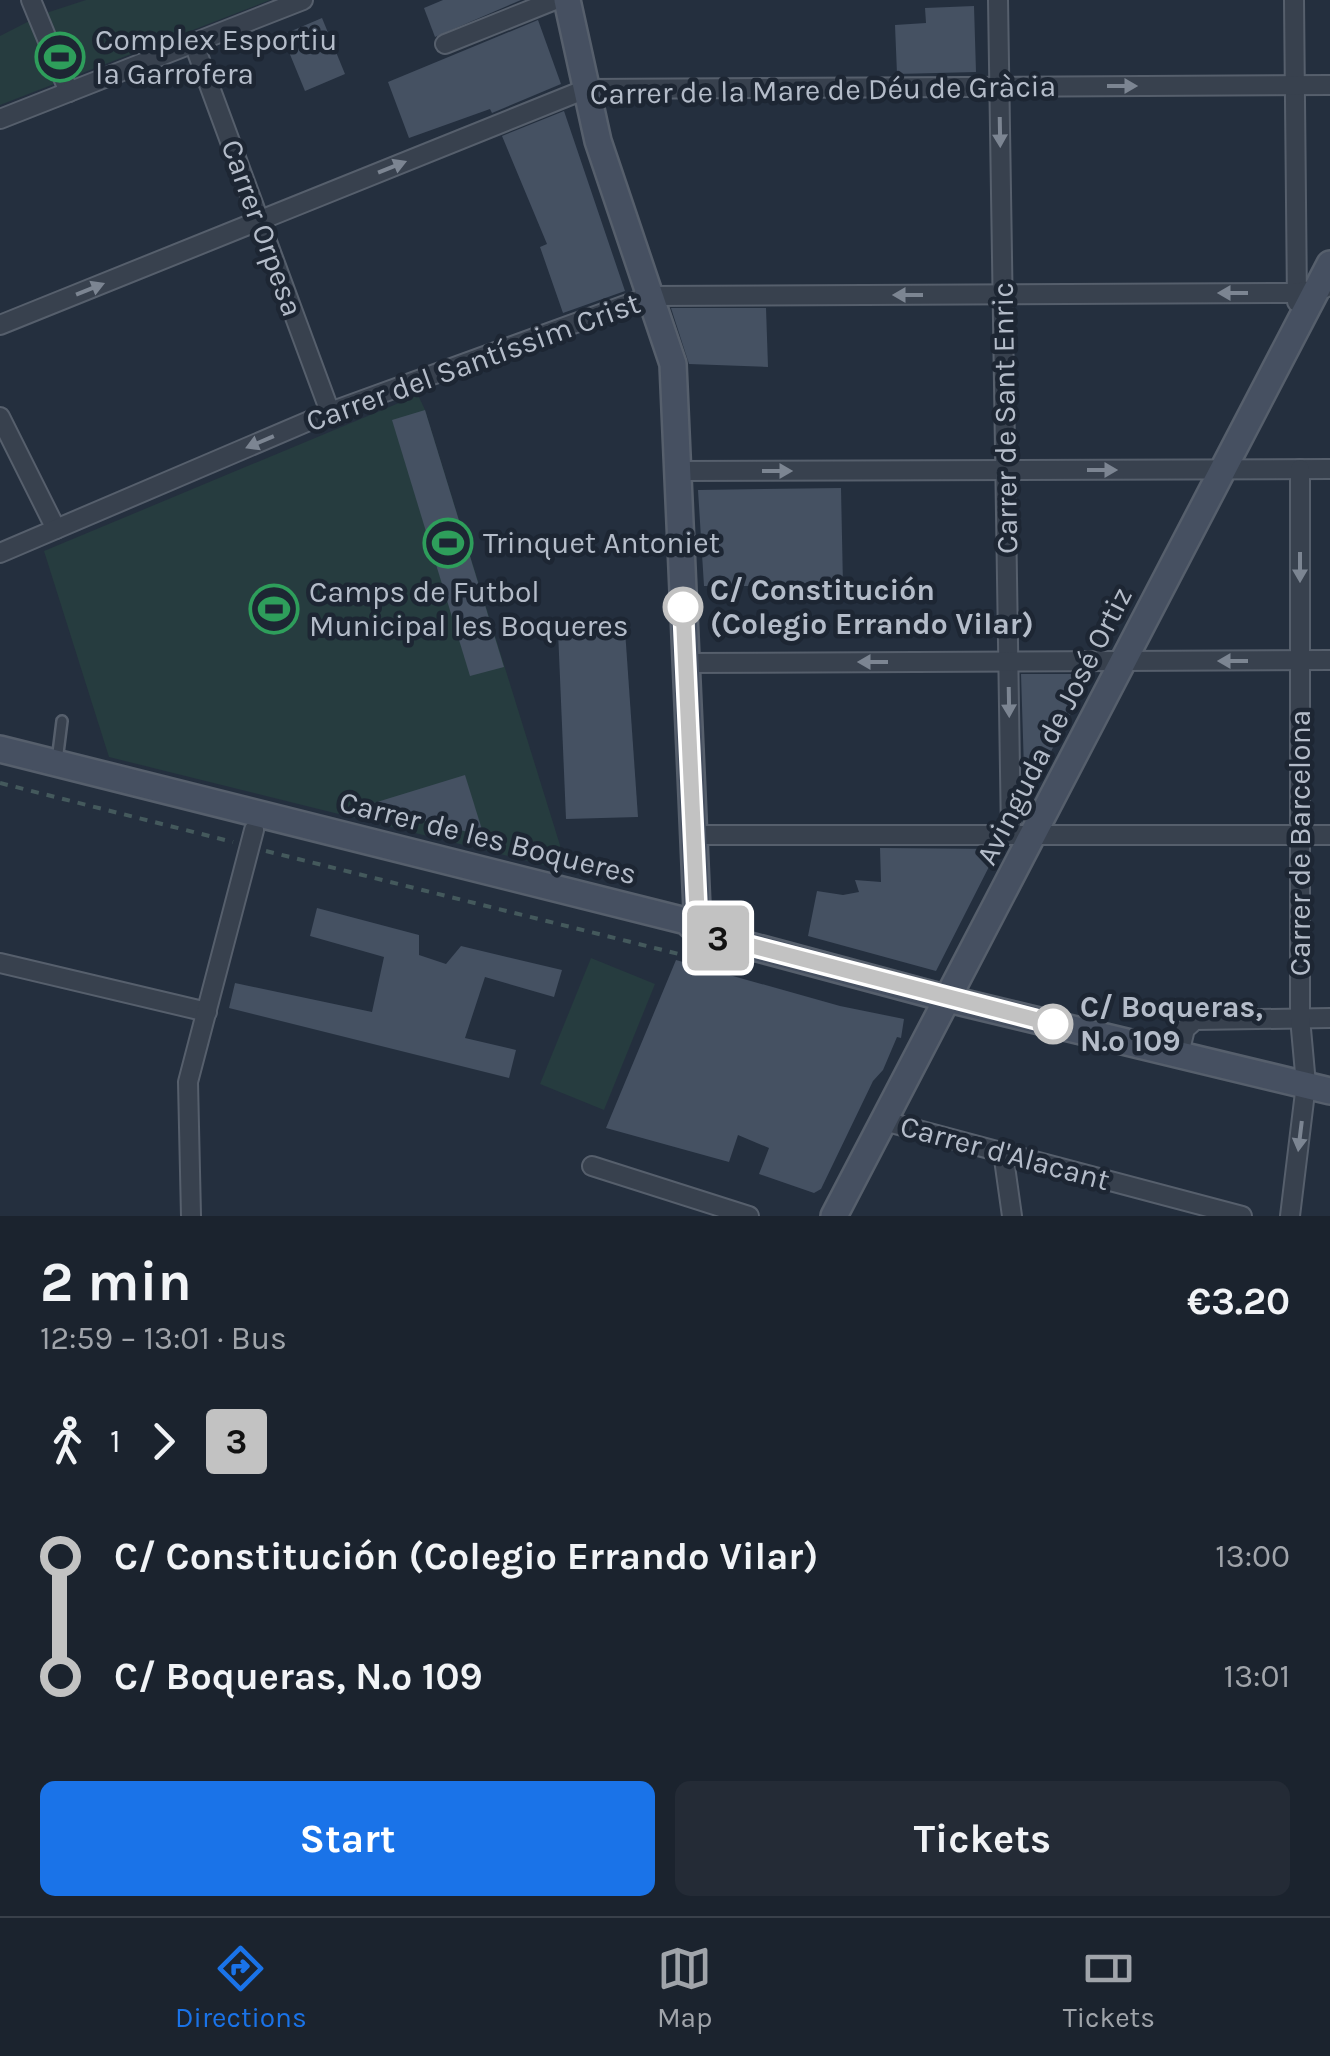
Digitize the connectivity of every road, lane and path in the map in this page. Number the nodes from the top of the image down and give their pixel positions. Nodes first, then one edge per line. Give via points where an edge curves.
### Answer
1 (31, 0) edge
2 (303, 0) edge
3 (555, 0) edge
4 (568, 0) edge
5 (998, 0) edge
6 (1294, 0) edge
7 (194, 44) junction
8 (445, 44) dead end
9 (1330, 85) edge
10 (1294, 86) junction
11 (1000, 87) junction
12 (586, 90) junction
13 (69, 92) junction
14 (0, 120) edge
15 (260, 220) junction
16 (1330, 264) edge
17 (1314, 289) edge
18 (1003, 294) junction
19 (650, 296) junction
20 (0, 325) edge
21 (330, 412) junction
22 (0, 416) edge
23 (1223, 469) junction
24 (1300, 469) junction
25 (1330, 469) edge
26 (1006, 470) junction
27 (679, 471) junction
28 (56, 529) junction
29 (0, 553) edge
30 (1300, 660) junction
31 (1330, 660) edge
32 (1124, 661) junction
33 (1008, 662) junction
34 (684, 663) junction
35 (62, 721) dead end
36 (0, 749) edge
37 (57, 763) junction
38 (0, 765) edge
39 (0, 784) edge
40 (254, 830) junction
41 (693, 835) junction
42 (1023, 835) junction
43 (1300, 835) junction
44 (1330, 836) edge
45 (698, 932) junction
46 (653, 948) dead end
47 (0, 962) edge
48 (948, 998) junction
49 (206, 1012) junction
50 (1300, 1018) junction
51 (1330, 1018) edge
52 (1179, 1054) junction
53 (1318, 1087) edge
54 (884, 1120) junction
55 (1002, 1152) junction
56 (592, 1166) dead end
57 (191, 1216) edge
58 (749, 1216) edge
59 (834, 1216) edge
60 (1012, 1216) edge
61 (1242, 1216) edge
62 (1290, 1216) edge

1 - 13 street
2 - 7 street
3 - 8 street
4 - 12 street
5 - 11 street, Carrer de Sant Enric
6 - 10 street
7 - 13 street
7 - 15 street, Carrer Orpesa
9 - 10 street, Carrer de la Mare de Déu de Gràcia
11 -> 10 street, Carrer de la Mare de Déu de Gràcia
10 - 17 street
11 - 12 street, Carrer de la Mare de Déu de Gràcia
11 -> 18 street, Carrer de Sant Enric
15 -> 12 street, Carrer de la Mare de Déu de Gràcia
12 - 19 street
13 - 14 street
20 -> 15 street, Carrer de la Mare de Déu de Gràcia
15 - 21 street, Carrer Orpesa
16 - 17 street, Avinguda de José Ortiz
17 -> 18 street, Carrer del Santíssim Crist
17 - 23 street, Avinguda de José Ortiz
18 -> 19 street, Carrer del Santíssim Crist
18 - 26 street, Carrer de Sant Enric
19 - 21 street, Carrer del Santíssim Crist
19 - 27 street via 673,364
21 -> 28 street, Carrer del Santíssim Crist
22 - 28 street
23 - 24 street
26 -> 23 street
23 - 32 street, Avinguda de José Ortiz
24 - 25 street
24 -> 30 street, Carrer de Barcelona
27 -> 26 street
26 - 33 street, Carrer de Sant Enric
27 - 34 street
28 - 29 street, Carrer del Santíssim Crist
30 - 31 street
30 -> 32 street
30 - 43 street, Carrer de Barcelona
32 - 33 street
32 - 42 street, Avinguda de José Ortiz
33 -> 34 street
33 -> 42 street, Carrer de Sant Enric
34 - 41 street
35 - 37 lane
36 - 37 street, Carrer de les Boqueres
37 - 40 street, Carrer de les Boqueres
38 - 40 street, Carrer de les Boqueres
39 - 40 path
40 - 45 street, Carrer de les Boqueres via 682,936
40 - 46 path
40 - 49 street
41 - 42 street
41 - 45 street
42 - 43 street
42 - 48 street, Avinguda de José Ortiz
43 - 44 street
43 - 50 street, Carrer de Barcelona
45 - 48 street, Carrer de les Boqueres
47 - 49 street
48 - 52 street, Carrer de les Boqueres
48 - 54 street, Avinguda de José Ortiz
49 - 57 street via 188,1082
50 - 51 street
50 - 52 street via 1195,1020 1185,1029
50 - 53 street, Carrer de Barcelona
52 - 53 street, Carrer de les Boqueres
53 -> 62 street, Carrer de Barcelona
54 - 55 street, Carrer d'Alacant
54 - 59 street, Avinguda de José Ortiz
55 - 60 street
55 - 61 street, Carrer d'Alacant
56 - 58 street

